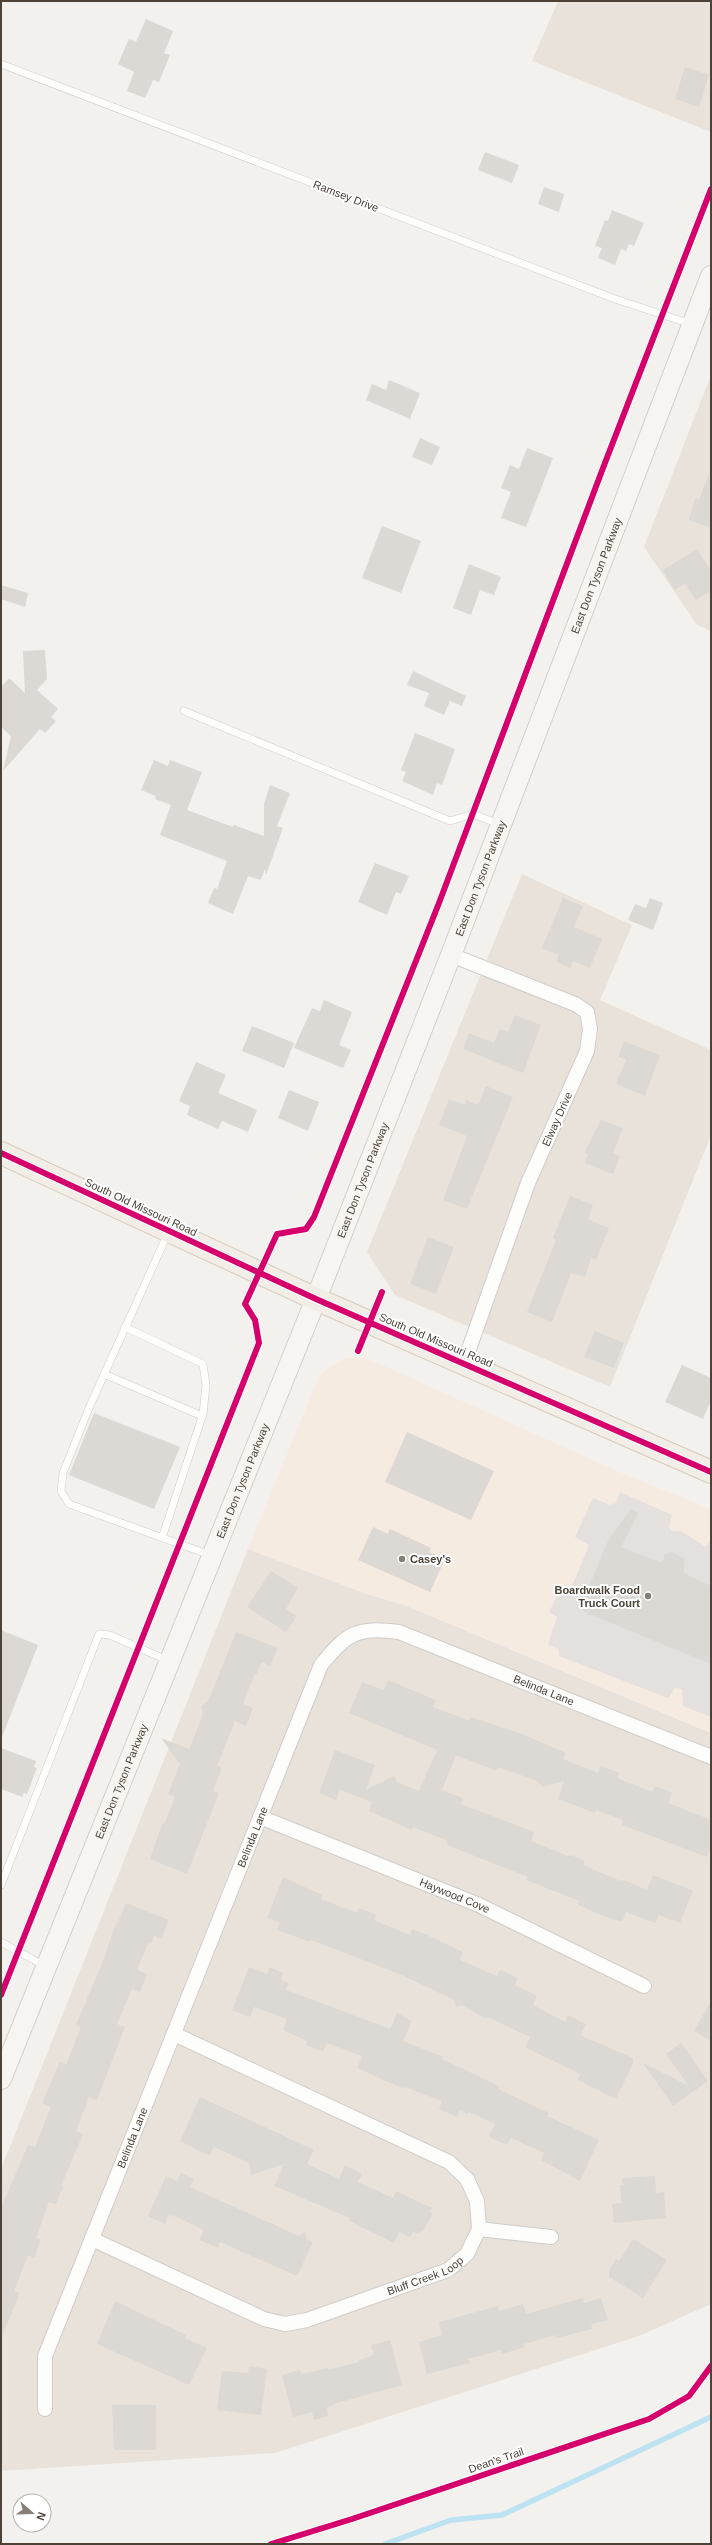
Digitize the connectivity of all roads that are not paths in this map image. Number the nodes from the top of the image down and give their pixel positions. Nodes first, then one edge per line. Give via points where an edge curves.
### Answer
1 (1, 64) edge
2 (711, 276) edge
3 (692, 324) junction
4 (184, 711) dead end
5 (499, 824) junction
6 (451, 955) junction
7 (1, 1153) edge
8 (169, 1231) junction
9 (316, 1299) junction
10 (126, 1327) junction
11 (464, 1363) junction
12 (104, 1374) junction
13 (202, 1416) junction
14 (711, 1472) edge
15 (162, 1538) junction
16 (212, 1556) junction
17 (170, 1661) junction
18 (711, 1757) edge
19 (260, 1817) junction
20 (1, 1885) edge
21 (1, 1942) edge
22 (46, 1967) junction
23 (644, 1986) dead end
24 (174, 2034) junction
25 (1, 2079) edge
26 (479, 2229) junction
27 (551, 2237) dead end
28 (92, 2239) junction
29 (45, 2409) dead end

1 - 3 lane, Ramsey Drive via 615,299
2 - 3 main road, East Don Tyson Parkway
3 - 5 main road, East Don Tyson Parkway
4 - 5 lane via 450,821 473,814
5 - 6 main road, East Don Tyson Parkway
6 - 9 main road, East Don Tyson Parkway
6 - 11 street, Elway Drive via 575,1004 587,1012 590,1029 587,1052 528,1183
7 - 8 main road, South Old Missouri Road
8 - 9 main road, South Old Missouri Road
8 - 10 lane
9 - 11 main road, South Old Missouri Road
9 - 16 main road, East Don Tyson Parkway
10 - 12 lane
10 - 13 lane via 203,1364 206,1385
11 - 14 main road, South Old Missouri Road
12 - 13 lane
12 - 15 lane via 63,1474 61,1491 69,1504
13 - 15 lane
15 - 16 lane
16 - 17 main road, East Don Tyson Parkway
17 - 20 lane via 110,1635 99,1634
17 - 22 main road, East Don Tyson Parkway
18 - 19 street, Belinda Lane via 399,1632 374,1629 352,1634 336,1647 321,1665
19 - 23 street, Haywood Cove via 472,1902
19 - 24 street, Belinda Lane
21 - 22 lane
22 - 25 main road, East Don Tyson Parkway
24 - 26 street, Bluff Creek Loop via 449,2162 467,2179 477,2201
24 - 28 street, Belinda Lane
26 - 27 street
26 - 28 street, Bluff Creek Loop via 467,2254 448,2270 307,2320 286,2324 264,2319
28 - 29 street, Belinda Lane via 45,2356

